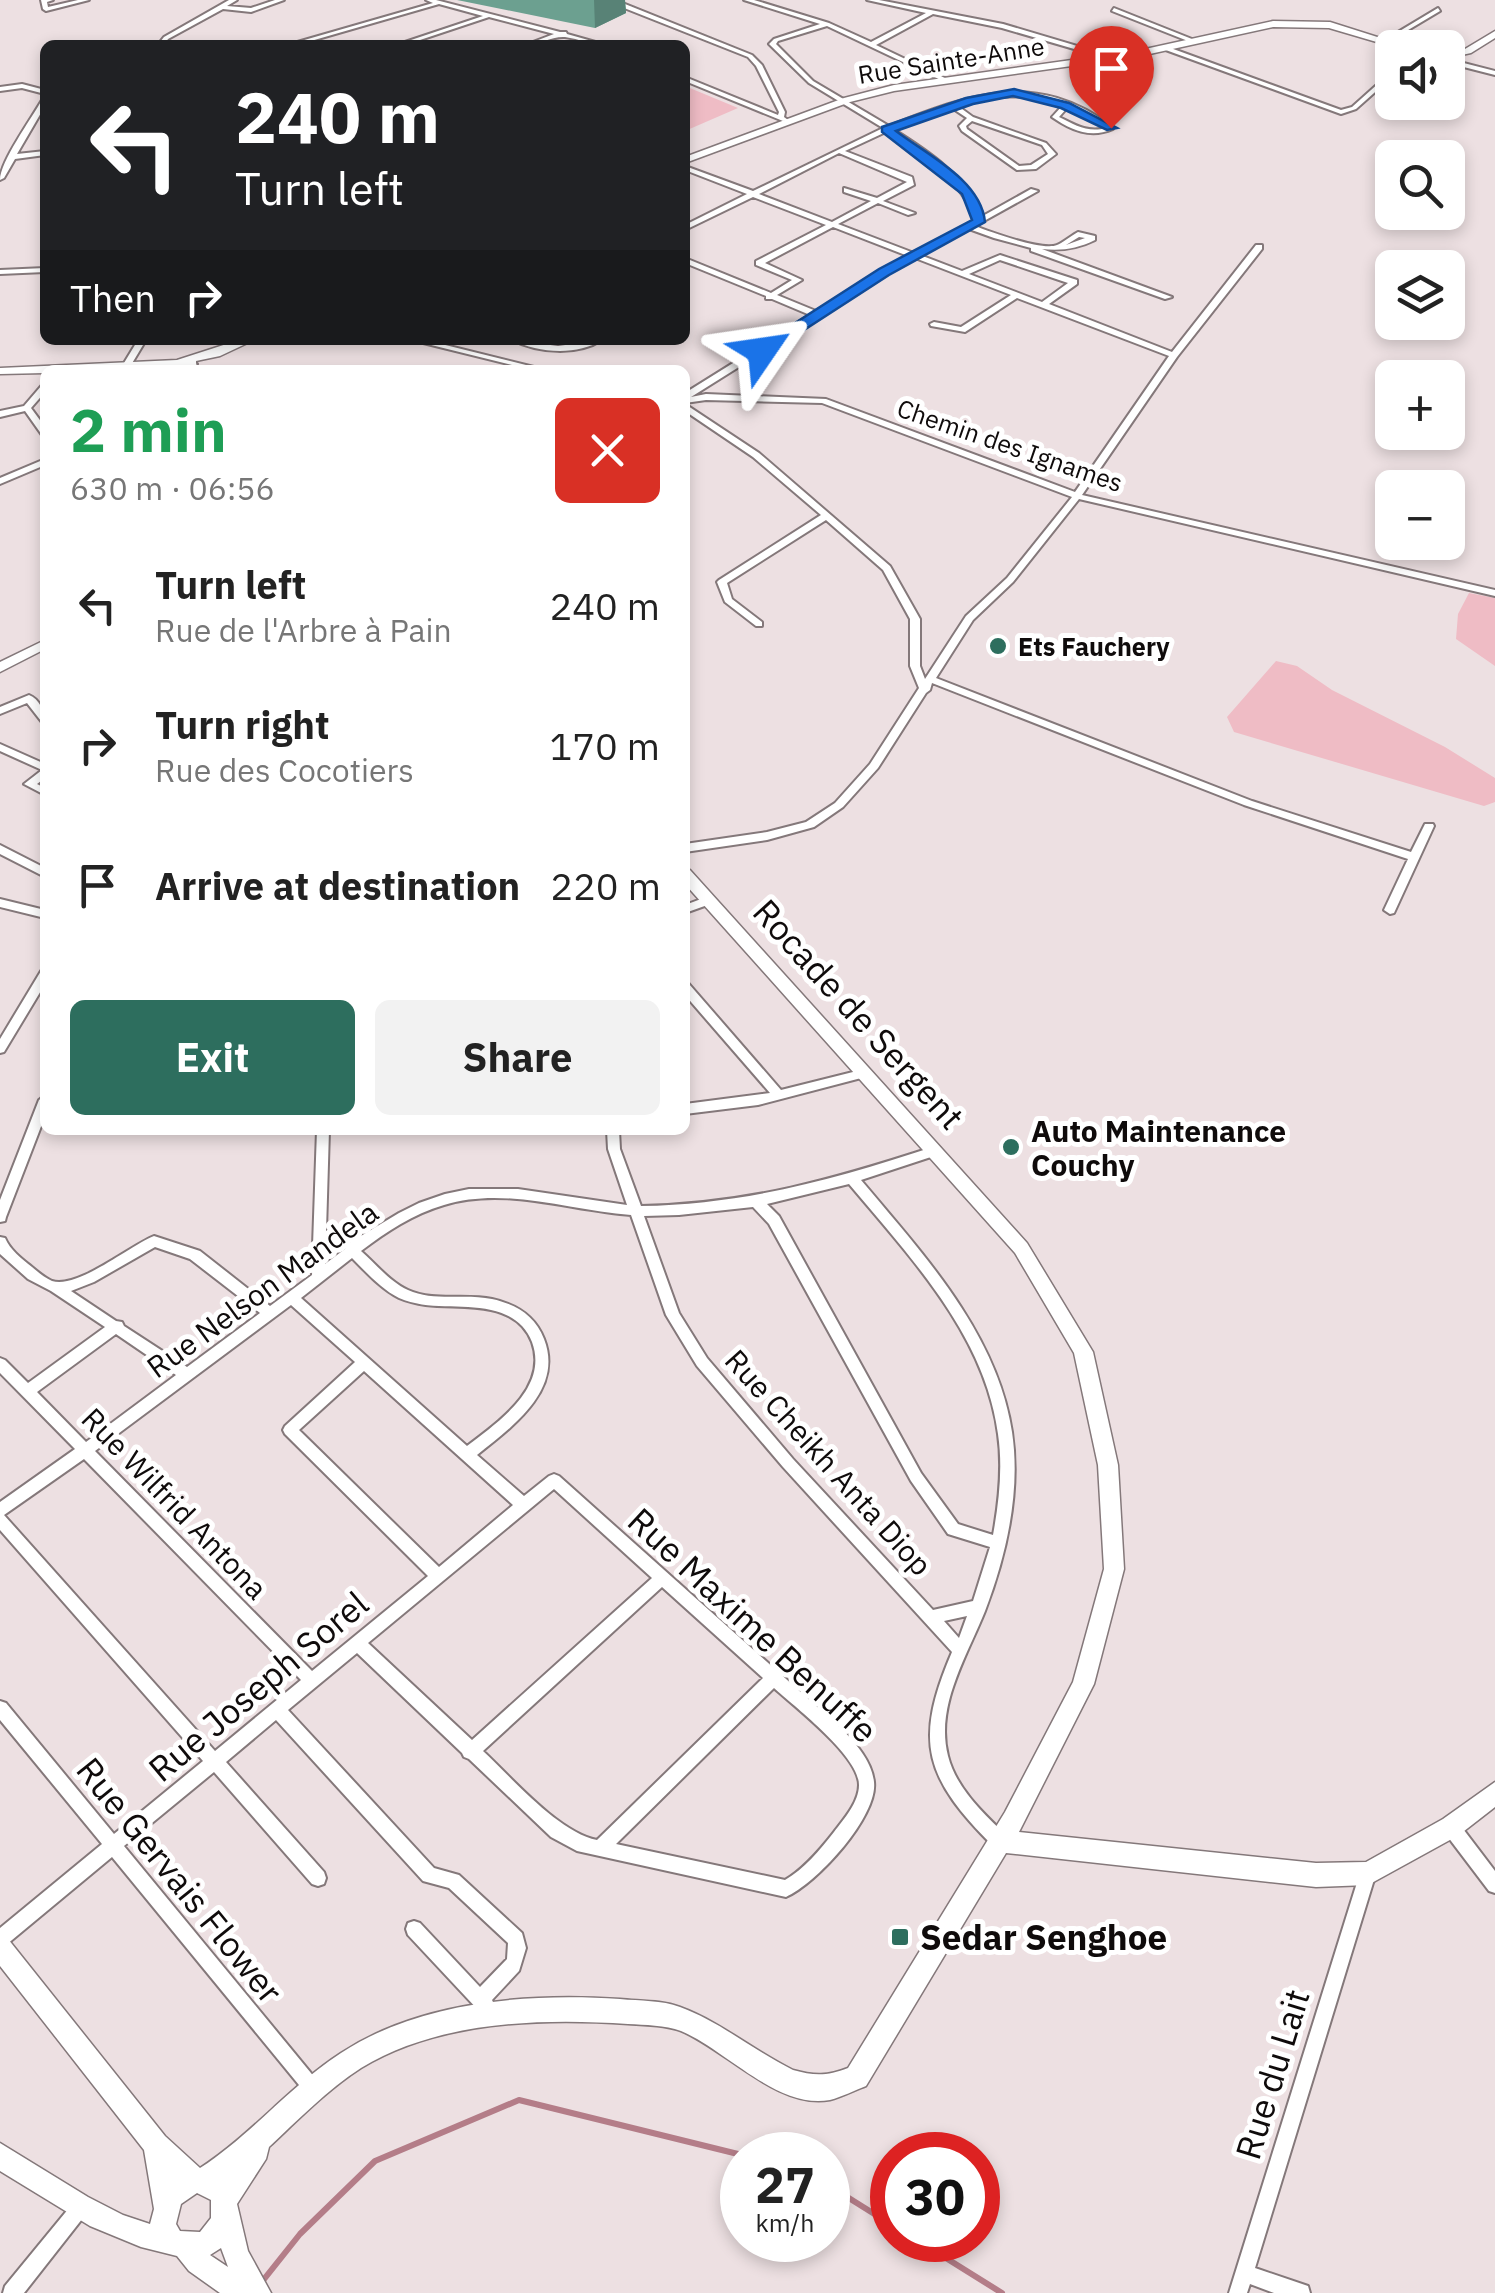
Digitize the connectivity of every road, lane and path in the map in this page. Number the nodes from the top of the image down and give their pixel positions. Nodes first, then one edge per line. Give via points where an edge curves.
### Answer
1 (50, 0) edge
2 (86, 0) edge
3 (234, 0) edge
4 (282, 0) edge
5 (580, 0) edge
6 (747, 0) edge
7 (870, 0) edge
8 (435, 1) edge
9 (224, 8) junction
10 (1114, 10) dead end
11 (1438, 10) dead end
12 (931, 13) junction
13 (488, 16) junction
14 (827, 24) junction
15 (1404, 30) edge
16 (565, 33) junction
17 (1495, 34) edge
18 (584, 38) junction
19 (1375, 38) edge
20 (164, 40) edge
21 (306, 40) edge
22 (415, 40) edge
23 (543, 40) edge
24 (589, 40) edge
25 (1195, 42) junction
26 (873, 44) junction
27 (1166, 48) junction
28 (1465, 53) edge
29 (1112, 58) junction
30 (1465, 63) edge
31 (1495, 73) edge
32 (945, 80) junction
33 (690, 81) edge
34 (0, 89) edge
35 (1375, 89) edge
36 (40, 91) edge
37 (847, 100) junction
38 (954, 106) junction
39 (1065, 106) junction
40 (40, 108) edge
41 (780, 118) junction
42 (971, 118) junction
43 (792, 122) junction
44 (886, 130) junction
45 (40, 151) edge
46 (842, 152) junction
47 (12, 154) junction
48 (690, 162) edge
49 (690, 166) edge
50 (0, 178) edge
51 (847, 190) dead end
52 (1034, 191) dead end
53 (757, 194) junction
54 (880, 202) junction
55 (912, 213) dead end
56 (979, 222) junction
57 (690, 226) edge
58 (834, 226) junction
59 (969, 226) junction
60 (1061, 245) dead end
61 (1026, 246) junction
62 (1259, 247) dead end
63 (914, 256) junction
64 (690, 262) edge
65 (40, 270) edge
66 (0, 272) edge
67 (965, 273) junction
68 (1018, 294) junction
69 (769, 297) junction
70 (1168, 297) dead end
71 (1044, 304) junction
72 (818, 316) junction
73 (934, 324) dead end
74 (139, 345) edge
75 (236, 345) edge
76 (436, 345) edge
77 (532, 345) edge
78 (584, 345) edge
79 (1174, 355) junction
80 (128, 363) junction
81 (197, 363) edge
82 (102, 365) edge
83 (521, 365) edge
84 (40, 369) edge
85 (0, 371) edge
86 (40, 393) edge
87 (690, 398) edge
88 (690, 400) edge
89 (690, 405) edge
90 (26, 408) junction
91 (0, 414) edge
92 (40, 426) edge
93 (40, 465) edge
94 (0, 481) edge
95 (1077, 496) junction
96 (826, 516) junction
97 (1495, 593) edge
98 (759, 624) dead end
99 (40, 647) edge
100 (0, 668) edge
101 (929, 685) junction
102 (0, 711) edge
103 (40, 712) edge
104 (0, 747) edge
105 (40, 767) edge
106 (40, 775) edge
107 (40, 789) edge
108 (1429, 826) dead end
109 (690, 847) edge
110 (0, 848) edge
111 (1414, 857) junction
112 (40, 870) edge
113 (690, 879) edge
114 (709, 900) junction
115 (0, 903) edge
116 (690, 907) edge
117 (1390, 910) dead end
118 (40, 913) edge
119 (40, 983) edge
120 (690, 992) edge
121 (30, 1000) junction
122 (40, 1003) edge
123 (0, 1048) edge
124 (865, 1074) junction
125 (779, 1095) junction
126 (690, 1108) edge
127 (40, 1113) edge
128 (323, 1135) edge
129 (613, 1135) edge
130 (936, 1151) junction
131 (853, 1180) junction
132 (756, 1201) junction
133 (639, 1211) junction
134 (0, 1217) edge
135 (0, 1242) edge
136 (352, 1249) junction
137 (318, 1278) junction
138 (56, 1288) junction
139 (291, 1298) junction
140 (269, 1314) junction
141 (117, 1326) junction
142 (364, 1363) junction
143 (0, 1364) edge
144 (186, 1374) junction
145 (28, 1392) junction
146 (85, 1452) junction
147 (466, 1455) junction
148 (554, 1480) joint
149 (523, 1505) junction
150 (0, 1510) edge
151 (0, 1520) edge
152 (998, 1543) junction
153 (438, 1576) junction
154 (663, 1578) junction
155 (979, 1607) junction
156 (931, 1617) junction
157 (357, 1643) junction
158 (961, 1651) junction
159 (774, 1678) junction
160 (311, 1680) junction
161 (0, 1708) edge
162 (277, 1709) junction
163 (470, 1752) junction
164 (214, 1761) junction
165 (1495, 1793) edge
166 (1451, 1827) junction
167 (1000, 1841) junction
168 (113, 1845) junction
169 (599, 1849) junction
170 (1368, 1873) junction
171 (318, 1878) dead end
172 (1495, 1885) edge
173 (414, 1930) dead end
174 (0, 1943) edge
175 (487, 2008) junction
176 (314, 2090) junction
177 (269, 2133) junction
178 (156, 2145) junction
179 (0, 2156) edge
180 (200, 2180) junction
181 (165, 2206) junction
182 (225, 2206) junction
183 (80, 2208) junction
184 (178, 2245) junction
185 (1242, 2283) edge
186 (240, 2290) edge
187 (12, 2293) edge
188 (1301, 2293) edge

1 - 2 street via 43,1 46,9
3 - 9 street
4 - 9 street via 251,10
5 - 41 street via 610,0 750,56
6 - 14 street
7 - 12 street
8 - 13 street
8 - 18 street via 571,26
8 - 21 street
9 - 20 street
10 - 25 street
11 - 15 street
12 - 26 street
12 - 29 street
13 - 16 street
13 - 22 street
14 - 26 street
14 - 37 street via 772,44 807,79
16 - 18 street
16 - 23 street
17 - 28 main road
18 - 24 street
19 - 25 main road, Rue Sainte-Anne via 1297,22
25 - 27 main road, Rue Sainte-Anne
26 - 32 street
27 - 29 main road, Rue Sainte-Anne
27 - 35 street via 1341,112
29 - 32 main road, Rue Sainte-Anne
30 - 31 street
32 - 37 main road, Rue Sainte-Anne
33 - 41 street
34 - 36 street
37 - 43 main road, Rue Sainte-Anne
37 - 44 street
38 - 39 street via 1014,92
38 - 42 street
38 - 44 street
39 - 39 street via 1109,124 1111,128 1094,133 1055,117
40 - 47 street
41 - 43 street
42 - 42 street via 1044,144 1052,154 1033,167 1017,168 964,130
43 - 48 main road, Rue Sainte-Anne
44 - 46 street
44 - 56 street via 967,192
45 - 47 street
46 - 53 street
46 - 54 street via 911,181
47 - 50 street
49 - 53 street
51 - 54 street
52 - 56 street
53 - 57 street
53 - 58 street
54 - 55 street
54 - 58 street
56 - 59 street
58 - 63 street
58 - 69 street via 759,263 798,280
59 - 61 street
59 - 63 street
60 - 61 street
61 - 70 street
62 - 79 street
63 - 67 street
63 - 72 street
64 - 69 street
65 - 66 street
67 - 68 street
67 - 71 street via 997,257 1074,282
68 - 71 street
68 - 73 street via 962,330
69 - 72 street
71 - 79 street
72 - 87 street
74 - 80 street
75 - 81 main road
76 - 83 street
77 - 78 street
79 - 95 street
80 - 81 main road
80 - 82 main road
84 - 85 main road
86 - 90 street
88 - 95 street, Chemin des Ignames via 823,400
89 - 96 street
90 - 91 street
90 - 92 street
93 - 94 street
95 - 97 street, Chemin des Ignames
95 - 101 street via 1010,580 969,618
96 - 98 street via 722,582 728,600
96 - 101 street via 897,582 915,619 916,666
99 - 100 main road
101 - 109 street via 839,806 810,825
101 - 111 street
102 - 103 street via 29,698
104 - 105 street
106 - 107 street via 30,784
108 - 111 street
110 - 112 street
111 - 117 street
113 - 114 main road, Rocade de Sergent
114 - 116 street
114 - 124 main road, Rocade de Sergent
115 - 118 street
119 - 121 street
120 - 125 street
121 - 122 street
121 - 123 street
124 - 125 street
124 - 130 main road, Rocade de Sergent
125 - 126 street
127 - 134 street
128 - 137 street
129 - 133 street, Rue Cheikh Anta Diop
130 - 131 street, Rue Nelson Mandela
130 - 167 main road, Rocade de Sergent via 1021,1248 1083,1352 1108,1465 1114,1569 1084,1684
131 - 132 street, Rue Nelson Mandela
131 - 152 street via 942,1286 987,1367 1004,1431 1006,1508
132 - 133 street, Rue Nelson Mandela
132 - 152 street via 774,1220 916,1477 953,1528
133 - 136 street, Rue Nelson Mandela via 508,1195 448,1198
133 - 156 street, Rue Cheikh Anta Diop via 673,1315 702,1362
135 - 138 street
136 - 137 street, Rue Nelson Mandela
136 - 147 street via 403,1294 492,1304 523,1316 539,1340 542,1377 518,1412
137 - 139 street, Rue Nelson Mandela
138 - 140 street via 76,1287 154,1241 195,1255
138 - 141 street
139 - 140 street, Rue Nelson Mandela
139 - 142 street
140 - 144 street, Rue Nelson Mandela
141 - 144 street
141 - 145 street
142 - 147 street
142 - 153 street via 290,1430
143 - 145 street, Rue Wilfrid Antona
144 - 146 street, Rue Nelson Mandela
145 - 146 street, Rue Wilfrid Antona
146 - 150 street, Rue Nelson Mandela
146 - 160 street, Rue Wilfrid Antona
147 - 149 street
148 - 149 street, Rue Joseph Sorel
148 - 154 street, Rue Maxime Benuffe
149 - 153 street, Rue Joseph Sorel
151 - 164 street
152 - 155 street
153 - 157 street, Rue Joseph Sorel
154 - 159 street, Rue Maxime Benuffe
154 - 163 street
155 - 156 street
155 - 158 street
156 - 158 street, Rue Cheikh Anta Diop
157 - 160 street, Rue Joseph Sorel
157 - 163 street, Rue Maxime Benuffe
158 - 167 street via 939,1712 937,1741 955,1790
159 - 169 street
159 - 169 street, Rue Maxime Benuffe via 836,1734 866,1781 864,1800 806,1878 775,1890
160 - 162 street, Rue Joseph Sorel
161 - 168 street, Rue Gervais Flower
162 - 164 street, Rue Joseph Sorel
162 - 175 street via 429,1875 453,1880 516,1940 512,1967
163 - 169 street, Rue Maxime Benuffe via 569,1840
164 - 168 street, Rue Joseph Sorel
164 - 171 street
165 - 166 main road
166 - 170 main road
166 - 172 street
167 - 170 main road via 1316,1875
167 - 175 main road, Rocade de Sergent via 856,2077 827,2088 782,2078 678,2018 603,2009
168 - 174 street, Rue Joseph Sorel
168 - 176 street, Rue Gervais Flower
170 - 185 street, Rue du Lait
173 - 175 street
174 - 178 main road
175 - 176 main road, Rocade de Sergent via 384,2042
176 - 177 main road, Rocade de Sergent
177 - 180 main road, Rocade de Sergent
177 - 182 main road, Rocade de Sergent
178 - 180 main road
178 - 181 main road
179 - 183 main road
180 - 181 main road via 177,2188
180 - 182 main road via 217,2187
181 - 184 main road via 162,2225
182 - 184 main road via 212,2237
182 - 186 main road
183 - 184 main road via 131,2234
183 - 187 street
184 - 186 main road
185 - 188 street

